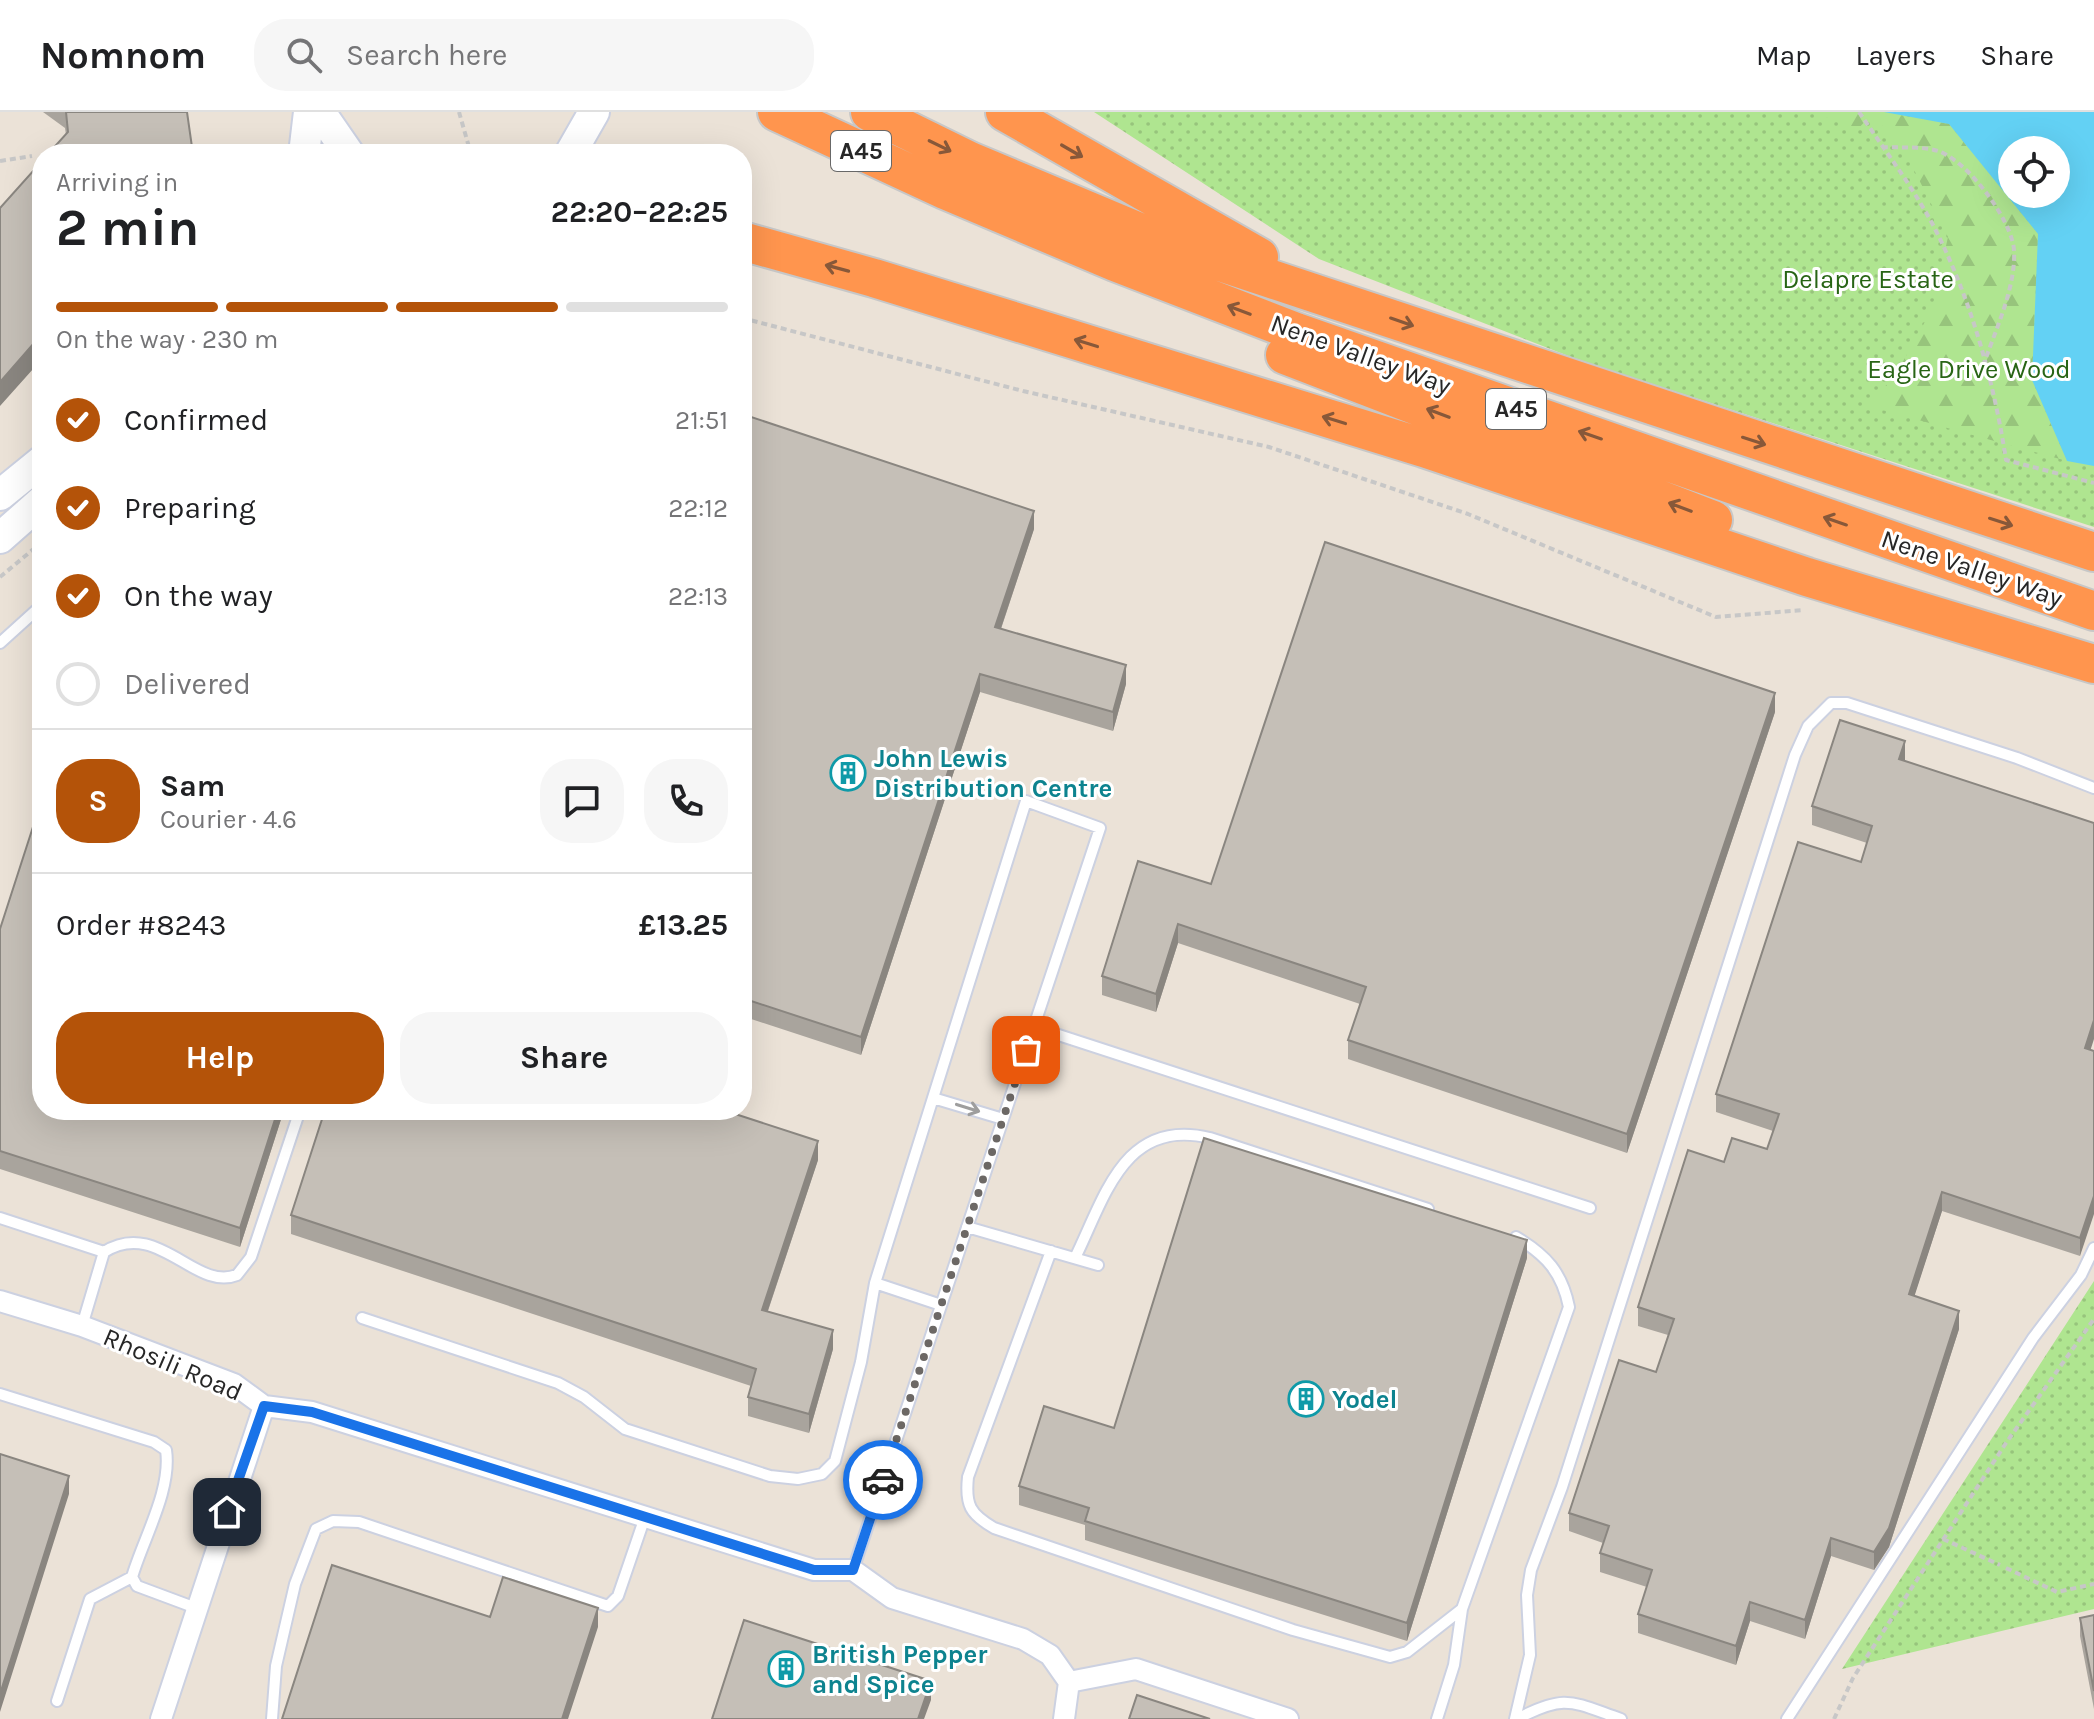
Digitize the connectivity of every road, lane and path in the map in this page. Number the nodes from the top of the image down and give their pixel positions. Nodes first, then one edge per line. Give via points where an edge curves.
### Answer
1 (309, 112) edge
2 (320, 112) edge
3 (459, 112) edge
4 (594, 112) edge
5 (777, 112) edge
6 (870, 112) edge
7 (1005, 112) edge
8 (1859, 112) edge
9 (305, 144) edge
10 (342, 144) edge
11 (468, 144) edge
12 (576, 144) edge
13 (1882, 147) junction
14 (32, 156) dead end
15 (0, 161) edge
16 (945, 190) junction
17 (752, 244) edge
18 (1328, 297) junction
19 (752, 321) edge
20 (1984, 363) junction
21 (32, 469) edge
22 (2094, 483) edge
23 (0, 495) edge
24 (32, 510) edge
25 (0, 538) edge
26 (32, 550) edge
27 (2094, 552) edge
28 (0, 577) edge
29 (1817, 609) dead end
30 (2094, 611) edge
31 (32, 614) edge
32 (0, 643) edge
33 (2040, 647) junction
34 (2094, 664) edge
35 (2094, 788) edge
36 (1034, 1027) junction
37 (933, 1098) junction
38 (1003, 1119) junction
39 (297, 1120) edge
40 (1590, 1208) dead end
41 (1444, 1214) edge
42 (0, 1218) edge
43 (967, 1227) junction
44 (1502, 1233) edge
45 (2094, 1248) edge
46 (1051, 1251) junction
47 (104, 1252) junction
48 (1075, 1258) junction
49 (1098, 1265) dead end
50 (875, 1283) junction
51 (0, 1301) edge
52 (941, 1305) junction
53 (362, 1318) dead end
54 (2094, 1319) edge
55 (82, 1326) junction
56 (0, 1394) edge
57 (264, 1406) junction
58 (645, 1517) junction
59 (1943, 1539) junction
60 (2000, 1565) dead end
61 (2006, 1568) dead end
62 (853, 1570) junction
63 (132, 1577) junction
64 (2094, 1584) edge
65 (196, 1608) junction
66 (1462, 1609) junction
67 (1069, 1682) junction
68 (57, 1701) dead end
69 (161, 1719) edge
70 (272, 1719) edge
71 (1064, 1719) edge
72 (1288, 1719) edge
73 (1437, 1719) edge
74 (1516, 1719) edge
75 (1621, 1719) edge
76 (1787, 1719) edge
77 (1834, 1719) edge

1 - 9 street
2 - 10 street
3 - 11 path
4 - 12 street
5 - 16 highway, Nene Valley Way / A45
6 -> 18 highway, Nene Valley Way / A45 via 970,161 1175,247
7 -> 18 highway
8 - 13 path
13 - 20 path via 1934,227
13 - 20 path via 1939,151 1975,179 2006,222 2014,250 2009,285
14 - 15 path
30 -> 16 highway, Nene Valley Way / A45 via 1296,332
33 -> 16 highway via 1210,327 1080,272
33 -> 17 highway via 1807,577 1424,448
18 -> 27 highway, Nene Valley Way / A45
19 - 29 path via 1023,391 1269,447 1468,514 1716,617
20 - 22 path via 1998,406 2006,460
21 - 23 street
24 - 25 street
26 - 28 path
31 - 32 lane
33 - 34 highway
35 - 74 lane via 1847,703 1831,703 1808,726 1531,1570 1530,1655
36 - 37 lane via 1100,828 1026,801
36 - 38 lane
36 - 40 lane
37 -> 38 lane
37 - 50 lane
38 - 43 lane
39 - 47 lane via 251,1257 237,1275 218,1277 147,1244 124,1244
41 - 48 lane via 1185,1132 1162,1135 1125,1160
42 - 47 lane
43 - 46 lane
43 - 52 lane
44 - 66 lane via 1542,1253 1556,1267 1569,1307
45 - 76 lane
46 - 48 lane
46 - 66 lane via 968,1477 966,1499 973,1516 994,1528 1293,1630 1390,1657 1407,1652
47 - 55 lane
48 - 49 lane
50 - 52 lane
50 - 53 lane via 835,1461 822,1474 798,1479 770,1476 625,1429 558,1383
51 - 55 street, Rhosili Road
52 - 62 lane
54 - 59 path
55 - 57 street, Rhosili Road via 234,1384
56 - 63 lane via 166,1450 159,1496
57 - 58 street, Rhosili Road via 312,1412
57 - 65 street
58 - 62 street, Rhosili Road via 814,1570
58 - 70 lane via 618,1596 608,1606 359,1522 333,1521 316,1529 295,1584 279,1652
59 - 60 path
59 - 77 path via 1853,1678
61 - 64 path via 2057,1592
62 - 67 street via 892,1598 1023,1639 1050,1655
63 - 65 lane via 137,1586
63 - 68 lane via 90,1599
65 - 69 street
66 - 73 lane via 1454,1665
67 - 71 street
67 - 72 street via 1136,1669
74 - 75 lane via 1562,1700

